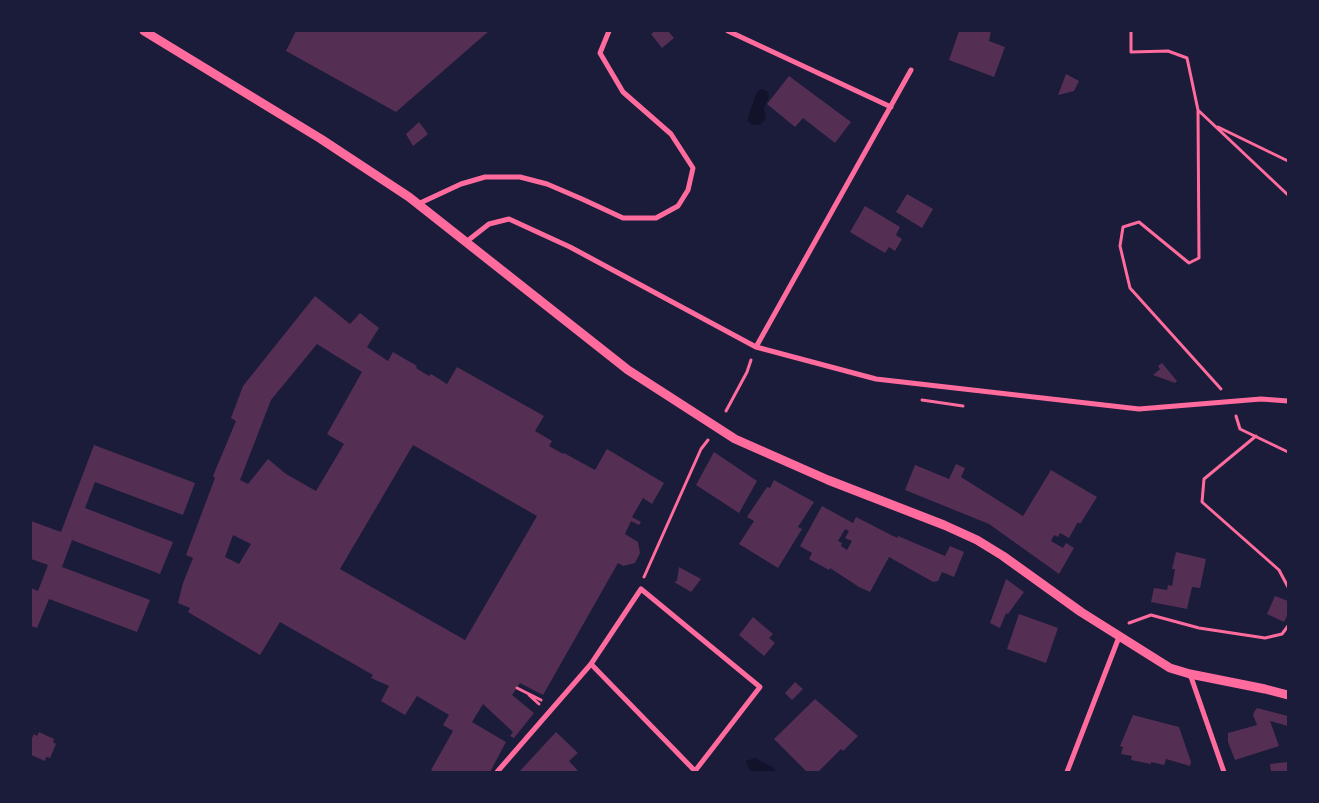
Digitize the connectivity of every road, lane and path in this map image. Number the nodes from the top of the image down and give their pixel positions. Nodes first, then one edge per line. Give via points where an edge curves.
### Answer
1 (144, 31) edge
2 (609, 31) edge
3 (728, 31) edge
4 (1131, 31) edge
5 (911, 70) dead end
6 (891, 107) junction
7 (1198, 110) junction
8 (1214, 126) junction
9 (1288, 161) edge
10 (1288, 195) edge
11 (418, 204) junction
12 (466, 242) junction
13 (756, 347) junction
14 (747, 372) dead end
15 (920, 400) dead end
16 (1232, 401) junction
17 (1288, 401) edge
18 (967, 406) dead end
19 (726, 411) dead end
20 (1235, 412) junction
21 (1243, 412) dead end
22 (1230, 413) dead end
23 (1256, 436) junction
24 (713, 437) dead end
25 (1288, 452) edge
26 (646, 570) dead end
27 (1288, 587) edge
28 (1288, 626) edge
29 (1119, 637) junction
30 (591, 664) junction
31 (1190, 674) junction
32 (1288, 695) edge
33 (695, 771) edge
34 (497, 772) edge
35 (1067, 772) edge
36 (1224, 772) edge

1 - 11 street via 333,147
2 - 11 street via 600,53 623,92 671,134 693,168 688,190 678,206 656,218 623,218 565,192 520,177 485,177
3 - 6 street
4 - 7 path via 1131,52 1168,51 1187,58
5 - 6 street
6 - 13 street
7 - 8 path
7 - 16 path via 1199,258 1189,263 1140,222 1124,227 1120,246 1130,288
8 - 9 path
8 - 10 path
11 - 12 street
12 - 13 street via 489,224 509,219 570,247
12 - 29 street via 628,370 735,439 978,540
13 - 16 street via 876,379 1130,408
14 - 19 path
15 - 18 path
16 - 17 street
20 - 21 path
20 - 22 path
20 - 23 path via 1240,429
23 - 25 path
23 - 27 path via 1204,479 1202,502 1279,570
24 - 26 path via 701,449
28 - 29 path via 1282,634 1265,638 1199,628 1151,615 1129,623
29 - 31 street via 1170,668
29 - 35 street
30 - 33 street
30 - 33 street via 641,589 760,687
30 - 34 street
31 - 32 street
31 - 36 street

